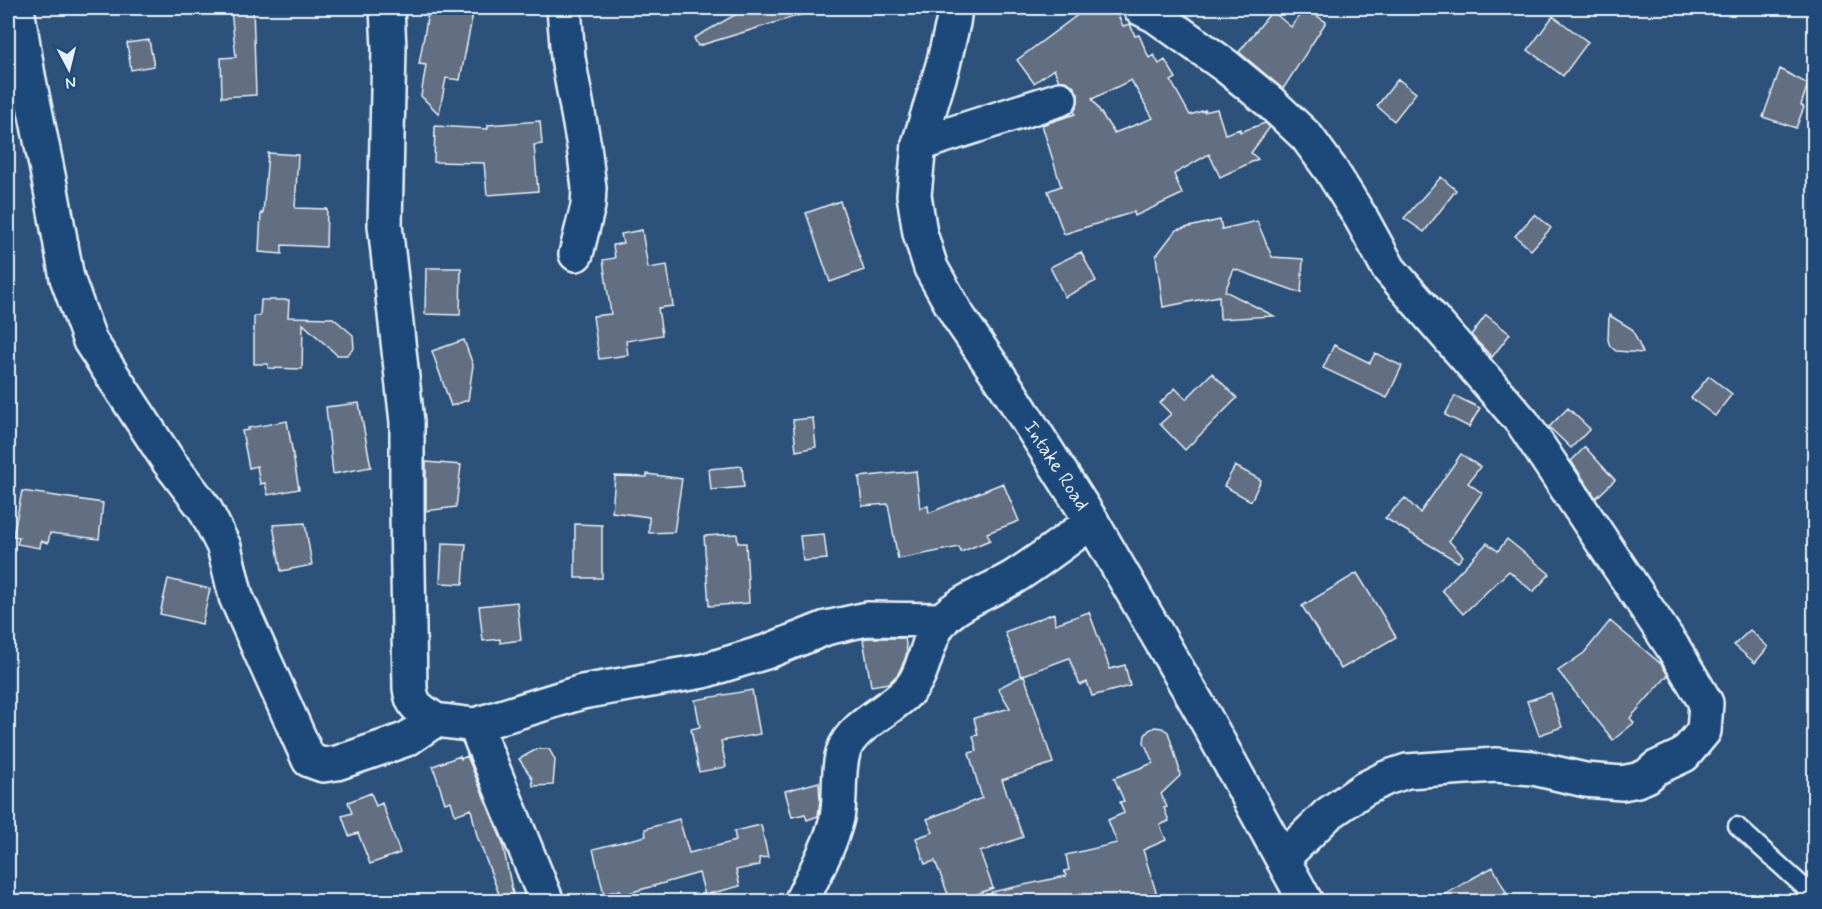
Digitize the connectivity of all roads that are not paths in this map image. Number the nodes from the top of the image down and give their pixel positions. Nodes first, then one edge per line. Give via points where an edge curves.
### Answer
1 (17, 8) edge
2 (387, 8) edge
3 (564, 8) edge
4 (955, 8) edge
5 (1140, 8) edge
6 (1060, 99) dead end
7 (919, 144) junction
8 (576, 254) dead end
9 (1092, 522) junction
10 (942, 620) junction
11 (435, 720) junction
12 (475, 725) junction
13 (1737, 826) dead end
14 (1284, 858) junction
15 (547, 902) edge
16 (801, 902) edge
17 (1306, 902) edge
18 (1812, 902) edge

1 - 11 street via 67,278 90,341 169,462 205,509 224,547 236,597 309,760 323,765 337,763 406,740
2 - 11 street via 385,225 407,423 411,699
3 - 8 street via 589,188
4 - 7 street, Intake Road
5 - 14 street via 1226,66 1307,137 1361,218 1389,269 1523,423 1706,703 1704,731 1684,755 1638,780 1585,780 1533,768 1496,765 1407,771 1364,789 1328,814
6 - 7 street
7 - 9 street, Intake Road via 914,195 931,268
9 - 10 street
9 - 14 street, Intake Road
10 - 12 street via 867,619 826,628 703,671 582,692
10 - 16 street via 909,690 864,724 844,749 837,816
11 - 12 street
12 - 15 street
13 - 18 lane via 1804,886
14 - 17 street, Intake Road

